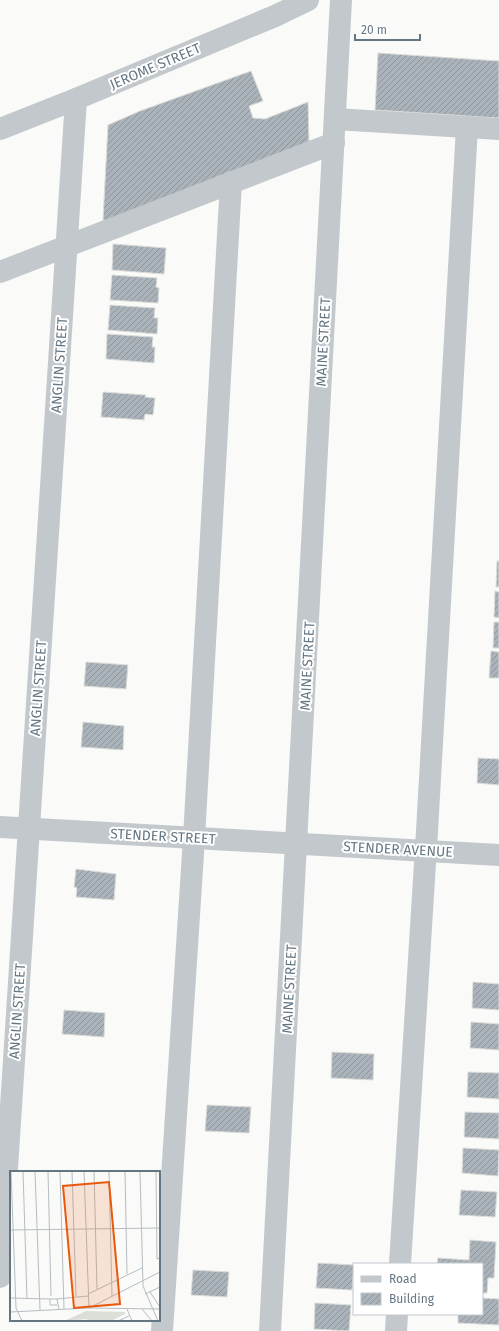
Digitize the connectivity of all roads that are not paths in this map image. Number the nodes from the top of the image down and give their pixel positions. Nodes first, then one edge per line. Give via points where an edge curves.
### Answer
1 (308, 0) edge
2 (341, 0) edge
3 (76, 99) junction
4 (335, 119) junction
5 (467, 127) junction
6 (0, 129) edge
7 (499, 129) edge
8 (334, 143) junction
9 (231, 182) junction
10 (66, 246) junction
11 (0, 272) edge
12 (0, 827) edge
13 (29, 829) junction
14 (194, 838) junction
15 (297, 843) junction
16 (426, 851) junction
17 (499, 855) edge
18 (400, 1263) edge
19 (0, 1276) edge
20 (397, 1315) edge
21 (162, 1331) edge
22 (270, 1331) edge
23 (396, 1331) edge

1 - 3 street, JEROME STREET
2 - 4 street, MAINE STREET
3 - 6 street, JEROME STREET
3 - 10 street, ANGLIN STREET
4 - 5 street
4 - 8 street, MAINE STREET
5 - 7 street
5 - 16 street
8 - 9 street
8 - 15 street, MAINE STREET
9 - 10 street
9 - 14 street
10 - 11 street
10 - 13 street, ANGLIN STREET
12 - 13 street
13 - 14 street, STENDER STREET
13 - 19 street, ANGLIN STREET
14 - 15 street, STENDER STREET
14 - 21 street
15 - 16 street, STENDER AVENUE
15 - 22 street, MAINE STREET
16 - 17 street, STENDER AVENUE
16 - 18 street
20 - 23 street

